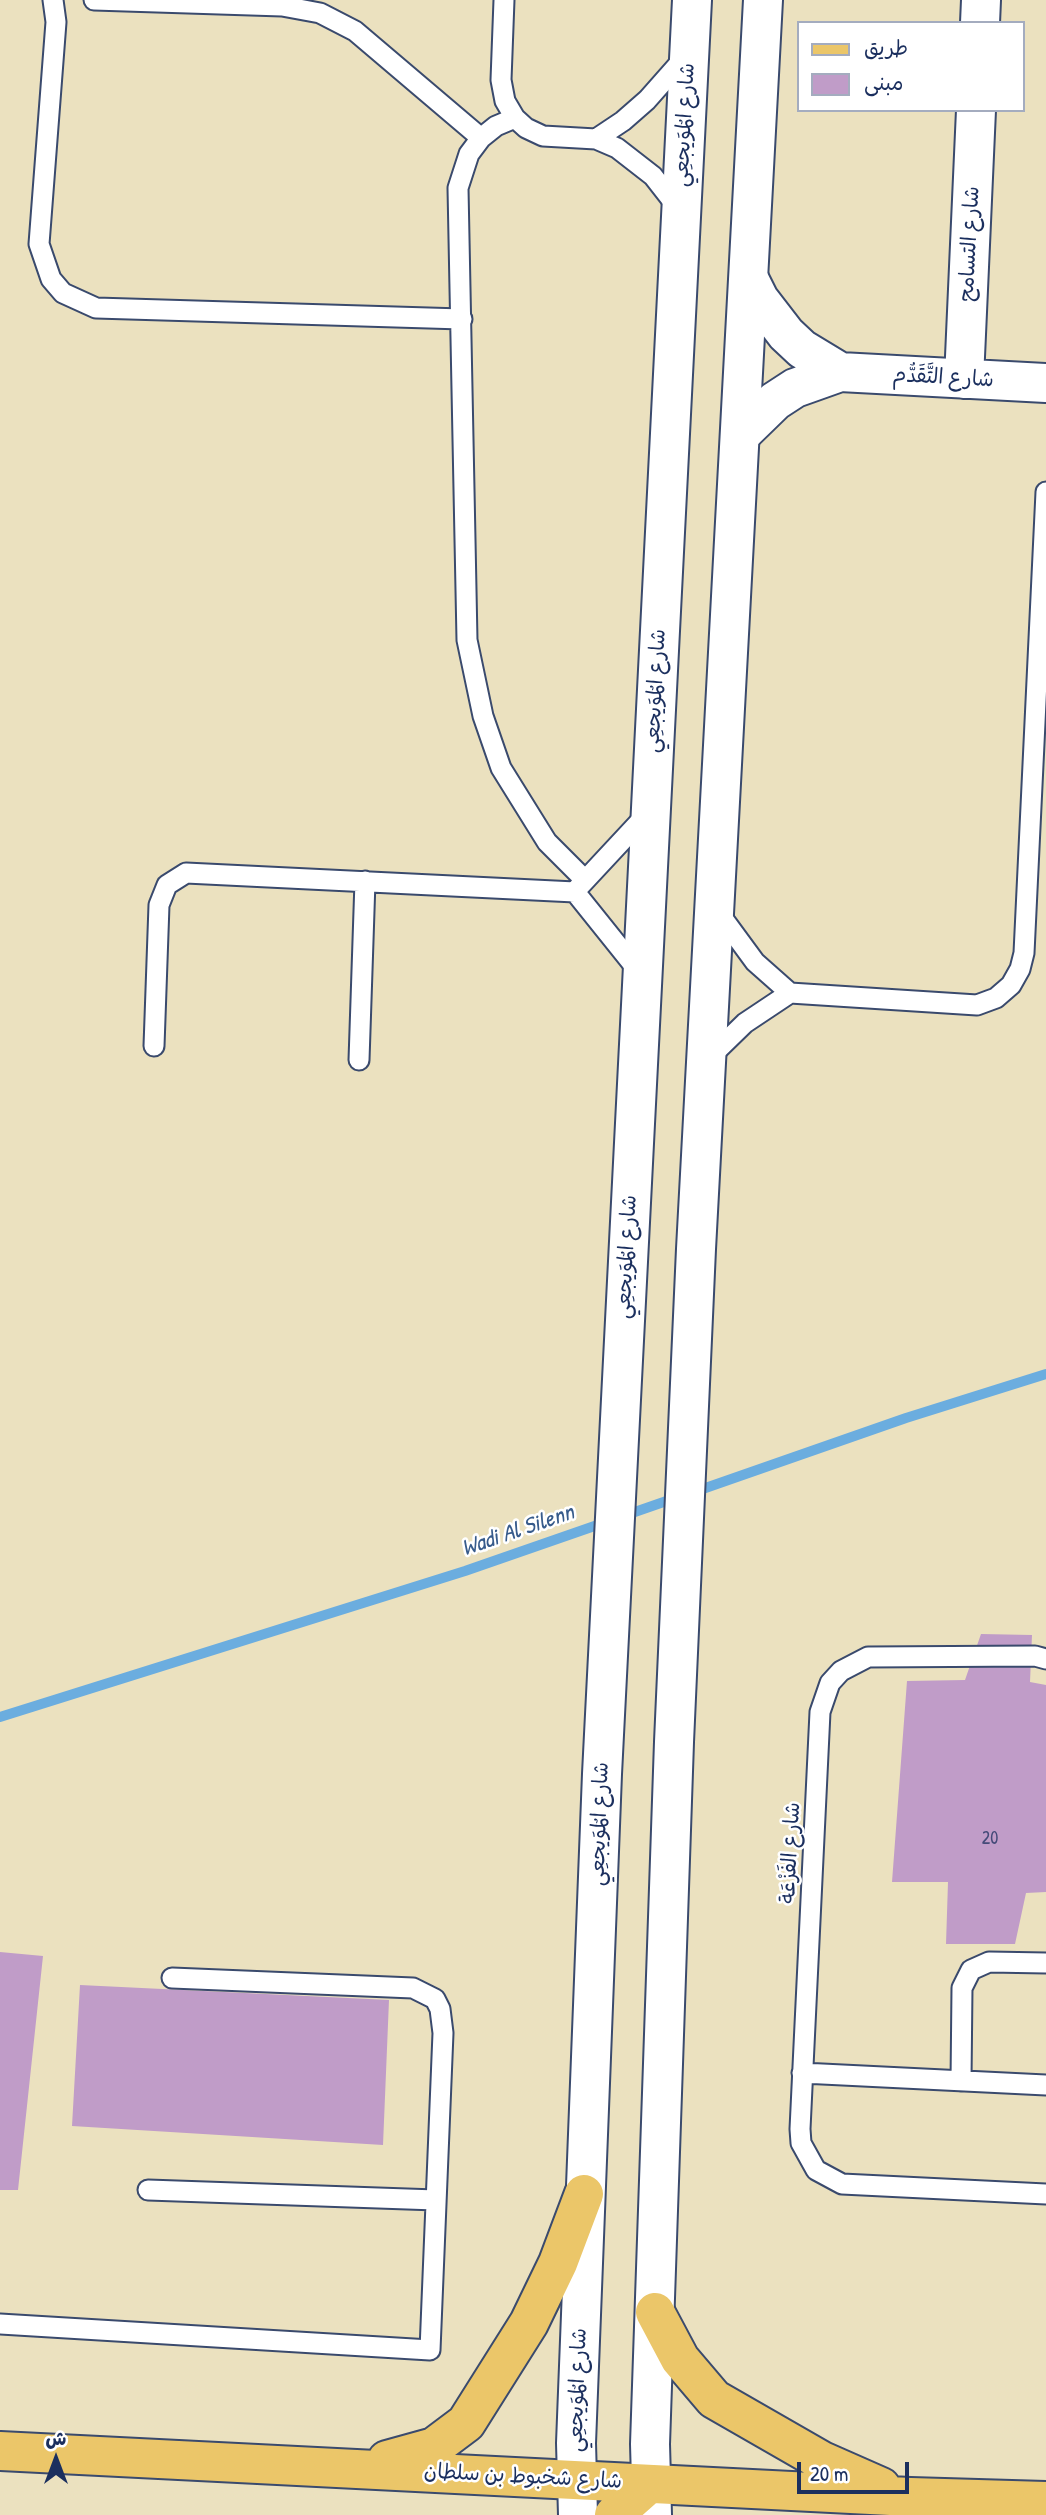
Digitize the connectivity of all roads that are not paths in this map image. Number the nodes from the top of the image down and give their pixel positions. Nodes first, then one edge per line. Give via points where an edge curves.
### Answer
1 (53, 0) edge
2 (93, 0) edge
3 (504, 0) edge
4 (692, 0) edge
5 (763, 0) edge
6 (981, 0) edge
7 (979, 21) edge
8 (689, 52) junction
9 (976, 112) edge
10 (515, 118) junction
11 (481, 138) junction
12 (596, 139) junction
13 (681, 212) junction
14 (749, 279) junction
15 (462, 319) junction
16 (840, 372) junction
17 (964, 379) junction
18 (1046, 383) edge
19 (740, 435) junction
20 (1046, 492) edge
21 (650, 810) junction
22 (365, 881) junction
23 (580, 886) junction
24 (715, 906) junction
25 (641, 975) junction
26 (790, 993) junction
27 (154, 1045) dead end
28 (359, 1060) dead end
29 (706, 1061) junction
30 (1046, 1659) edge
31 (1046, 1963) edge
32 (172, 1978) dead end
33 (802, 2073) junction
34 (961, 2081) junction
35 (1046, 2085) edge
36 (148, 2190) dead end
37 (584, 2194) junction
38 (1046, 2194) edge
39 (436, 2200) junction
40 (655, 2312) junction
41 (0, 2324) edge
42 (0, 2451) edge
43 (349, 2468) junction
44 (577, 2497) edge
45 (909, 2497) junction
46 (651, 2499) edge
47 (1046, 2501) edge
48 (614, 2515) edge

1 - 15 lane via 56,22 40,244 51,279 63,293 96,308
2 - 11 lane via 282,6 320,13 355,31
3 - 10 lane via 501,80 505,101
4 - 8 street, شارع المُوَيجعِي
5 - 14 street
6 - 7 street
8 - 12 lane via 647,100
8 - 13 street, شارع المُوَيجعِي
9 - 17 street, شارع التسامح
10 - 11 lane
10 - 12 lane via 543,136
11 - 15 lane via 469,154 458,188
12 - 13 lane via 636,160
13 - 21 street, شارع المُوَيجعِي
14 - 16 street, شارع التَّقَدُّم via 786,334
14 - 19 street
15 - 23 lane via 467,640 474,678 491,742 512,789
16 - 17 street, شارع التَّقَدُّم
16 - 19 street, شارع التَّقَدُّم via 795,388 765,409
17 - 18 street, شارع التَّقَدُّم
19 - 24 street
20 - 26 lane via 1020,969 996,998 977,1005
21 - 23 lane
21 - 25 street, شارع المُوَيجعِي
22 - 23 lane
22 - 27 lane via 198,873 175,877 161,894 159,905
22 - 28 lane
23 - 25 lane
24 - 26 lane via 740,944
24 - 29 street
25 - 37 street, شارع المُوَيجعِي
26 - 29 lane via 745,1023
29 - 40 street via 674,1742
30 - 33 lane, شارع الفَزْعَة via 868,1657 841,1671 827,1690 820,1712
31 - 34 lane via 989,1962 971,1970 964,1979
32 - 39 lane via 413,1988 435,1999 443,2033
33 - 34 lane
33 - 38 lane, شارع الفَزْعَة via 801,2143 816,2170 828,2179 858,2185
34 - 35 lane
36 - 39 lane
37 - 43 main road via 529,2323 466,2423 434,2448
37 - 44 street, شارع المُوَيجعِي
39 - 41 lane via 430,2350
40 - 45 main road via 680,2359 714,2399 822,2461
40 - 46 street
42 - 43 main road, شارع شخبوط بن سلطان
43 - 44 main road, شارع شخبوط بن سلطان
44 - 46 main road, شارع شخبوط بن سلطان
45 - 46 main road, شارع شخبوط بن سلطان
45 - 47 main road, شارع شخبوط بن سلطان
46 - 48 main road

